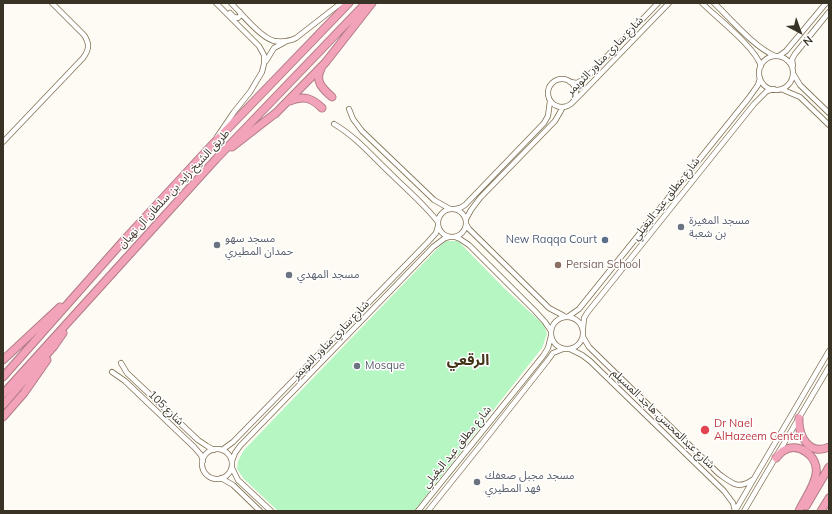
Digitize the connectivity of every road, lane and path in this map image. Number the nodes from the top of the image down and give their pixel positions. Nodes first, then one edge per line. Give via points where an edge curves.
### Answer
1 (52, 3) edge
2 (216, 3) edge
3 (220, 3) edge
4 (231, 3) edge
5 (341, 3) edge
6 (349, 3) edge
7 (366, 3) edge
8 (372, 3) edge
9 (658, 3) edge
10 (669, 3) edge
11 (702, 3) edge
12 (714, 3) edge
13 (826, 3) edge
14 (240, 12) junction
15 (829, 12) edge
16 (291, 40) junction
17 (777, 56) junction
18 (325, 63) junction
19 (264, 64) junction
20 (761, 66) junction
21 (793, 68) junction
22 (794, 74) junction
23 (760, 78) junction
24 (570, 82) junction
25 (781, 89) junction
26 (774, 90) junction
27 (332, 96) dead end
28 (550, 101) junction
29 (571, 104) junction
30 (563, 107) junction
31 (322, 108) dead end
32 (349, 109) dead end
33 (829, 113) edge
34 (275, 114) junction
35 (334, 124) dead end
36 (829, 125) edge
37 (3, 142) edge
38 (211, 146) junction
39 (216, 159) junction
40 (453, 209) junction
41 (466, 222) junction
42 (438, 224) junction
43 (449, 237) junction
44 (455, 237) junction
45 (83, 285) junction
46 (567, 316) junction
47 (67, 324) junction
48 (583, 328) junction
49 (551, 334) junction
50 (583, 337) junction
51 (58, 342) junction
52 (563, 349) junction
53 (570, 349) junction
54 (829, 351) edge
55 (3, 360) edge
56 (604, 361) junction
57 (121, 363) dead end
58 (596, 367) junction
59 (829, 367) edge
60 (112, 372) dead end
61 (3, 377) edge
62 (3, 394) edge
63 (3, 405) edge
64 (3, 417) edge
65 (799, 418) junction
66 (829, 447) edge
67 (214, 450) junction
68 (222, 450) junction
69 (776, 458) junction
70 (203, 461) junction
71 (232, 461) junction
72 (829, 466) edge
73 (232, 468) junction
74 (719, 474) junction
75 (221, 478) junction
76 (752, 480) junction
77 (714, 481) junction
78 (829, 498) edge
79 (260, 511) edge
80 (272, 511) edge
81 (418, 511) edge
82 (428, 511) edge
83 (735, 511) edge
84 (744, 511) edge
85 (799, 511) edge
86 (803, 511) edge
87 (821, 511) edge

1 - 37 street via 88,41 88,50
2 - 19 street via 259,46 264,55
3 - 14 street via 234,17 240,16
4 - 14 street
5 - 16 street via 304,33
6 - 38 highway, طريق الشيخ زايد بن سلطان آل نهيان
7 - 39 highway, طريق الشيخ زايد بن سلطان آل نهيان
8 - 18 highway
9 - 24 street, شارع ساري مناور الثويمر via 587,77 577,83
10 - 29 street, شارع ساري مناور الثويمر
11 - 20 street via 750,49
12 - 17 street via 756,43
13 - 17 street via 786,51
14 - 16 street via 268,38
15 - 21 street via 795,54 792,59
16 - 19 street via 274,48
17 - 20 street via 766,59
17 - 21 street via 788,60
18 - 27 highway via 318,79 321,86
18 - 34 highway
19 - 38 street via 258,80
20 - 23 street
21 - 22 street
22 - 25 street via 790,83
22 - 33 street via 800,85
23 - 26 street via 765,86
23 - 46 street, شارع مطلق عيد البغيلي via 748,99 579,309
24 - 28 street via 563,79 553,82 548,90
24 - 29 street via 576,93
25 - 26 street
25 - 36 street via 800,97
26 - 48 street, شارع مطلق عيد البغيلي via 767,91 754,104 704,165 587,313
28 - 30 street via 556,106
28 - 40 street via 544,124 465,204
29 - 30 street
30 - 41 street, شارع ساري مناور الثويمر via 556,121 480,198
31 - 34 highway via 310,99 301,97
32 - 40 street via 362,131 434,200
34 - 39 highway
35 - 42 street via 359,143 427,209
38 - 45 highway, طريق الشيخ زايد بن سلطان آل نهيان
39 - 47 highway, طريق الشيخ زايد بن سلطان آل نهيان
40 - 41 street via 462,212
40 - 42 street via 442,213
41 - 44 street via 462,233
41 - 46 street via 469,229 549,308
42 - 43 street via 442,233
42 - 68 street, شارع ساري مناور الثويمر via 434,236 233,442
43 - 44 street
43 - 71 street, شارع ساري مناور الثويمر via 433,247 252,435
44 - 49 street via 469,245 535,311
45 - 55 highway
45 - 61 highway, طريق الشيخ زايد بن سلطان آل نهيان
46 - 48 street via 578,320
46 - 49 street via 555,322
47 - 51 highway
47 - 62 highway, طريق الشيخ زايد بن سلطان آل نهيان
48 - 50 street
49 - 52 street via 556,344
49 - 81 street, شارع مطلق عيد البغيلي via 550,343 542,356
50 - 53 street via 578,345
50 - 56 street, شارع عبدالمحسن هاجد المسيلم via 589,347
51 - 63 highway
51 - 64 highway via 35,377
52 - 53 street
52 - 82 street, شارع مطلق عيد البغيلي via 553,353
53 - 58 street, شارع عبدالمحسن هاجد المسيلم
54 - 76 street
56 - 58 street via 595,359
56 - 74 street, شارع عبدالمحسن هاجد المسيلم
57 - 67 street, شارع 105 via 128,373 198,440
58 - 77 street, شارع عبدالمحسن هاجد المسيلم
59 - 65 street
60 - 70 street, شارع 105 via 125,381 194,447
65 - 66 highway via 798,428 804,441 818,449
65 - 69 street
67 - 68 street
67 - 70 street via 207,454
68 - 71 street
69 - 84 street
69 - 85 highway via 783,451 799,448 807,452 816,465 816,474
70 - 75 street via 207,475 215,479
71 - 73 street
72 - 86 highway
73 - 75 street via 228,475
73 - 80 street via 238,480
74 - 76 street, شارع عبدالمحسن هاجد المسيلم via 738,486
74 - 77 street via 722,477 721,481
75 - 79 street via 233,485
76 - 83 street
77 - 83 street, شارع عبدالمحسن هاجد المسيلم via 729,497
78 - 87 highway

